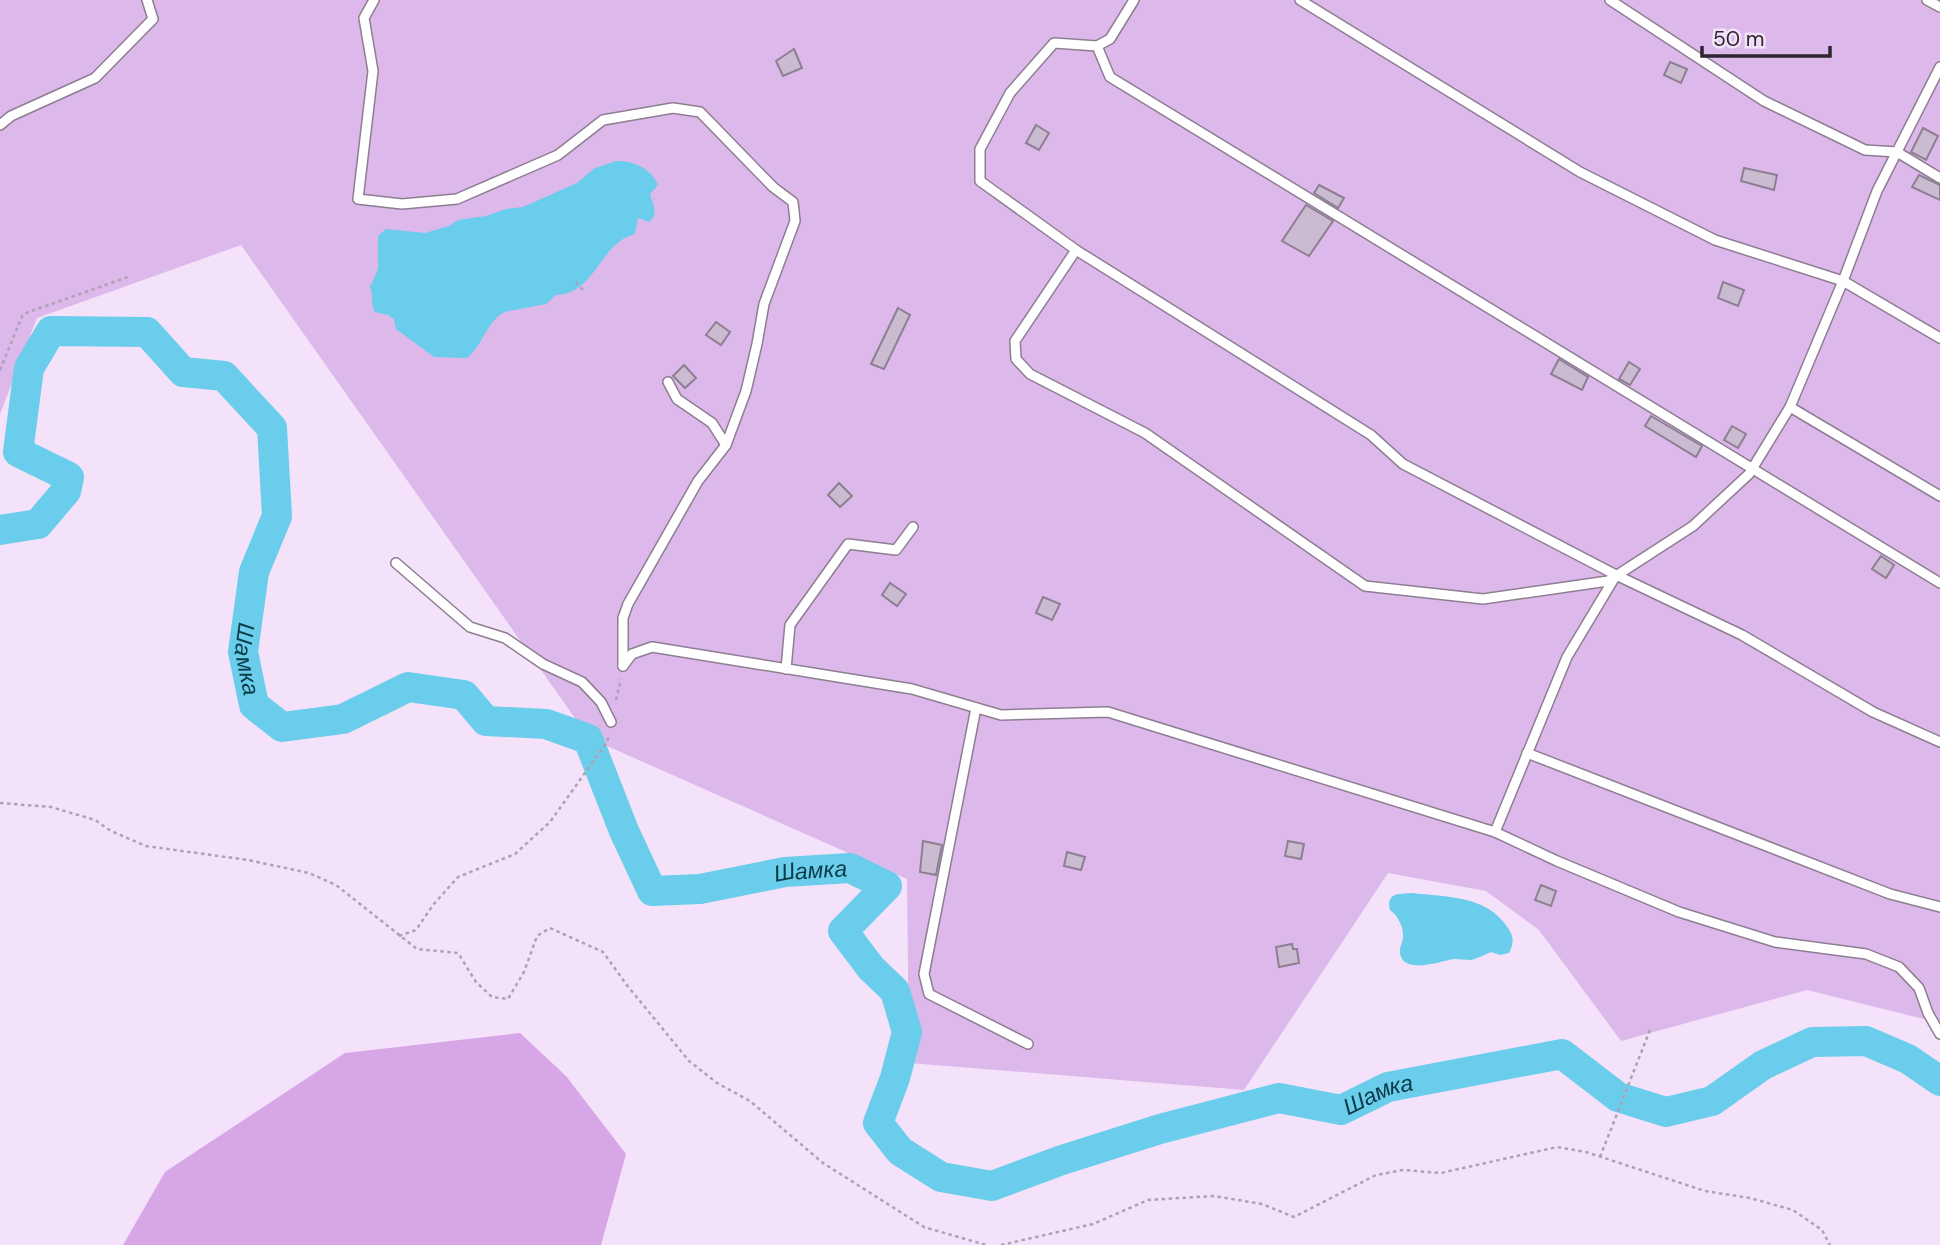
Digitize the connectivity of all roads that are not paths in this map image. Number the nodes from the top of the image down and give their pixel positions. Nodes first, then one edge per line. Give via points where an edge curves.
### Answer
1 (147, 0) edge
2 (374, 0) edge
3 (1134, 0) edge
4 (1300, 0) edge
5 (1610, 0) edge
6 (1927, 0) edge
7 (1940, 7) edge
8 (1097, 46) junction
9 (1940, 67) edge
10 (0, 125) edge
11 (1897, 152) junction
12 (1940, 178) edge
13 (1076, 250) junction
14 (1843, 281) junction
15 (1940, 338) edge
16 (668, 382) dead end
17 (1790, 407) junction
18 (726, 445) junction
19 (1753, 468) junction
20 (1940, 496) edge
21 (913, 527) dead end
22 (396, 564) dead end
23 (1616, 575) junction
24 (1940, 583) edge
25 (786, 669) junction
26 (976, 708) junction
27 (611, 722) road end
28 (1940, 742) edge
29 (1527, 753) junction
30 (1495, 832) junction
31 (1940, 907) edge
32 (1940, 1034) edge
33 (1028, 1044) dead end

1 - 10 lane via 153,19 95,78
2 - 18 lane via 365,18 373,71 358,199 402,204 457,199 558,155 603,120 674,108 700,112 793,202 795,221 764,304 746,391
3 - 8 lane via 1110,39
4 - 14 lane via 1580,172 1715,240
5 - 11 lane via 1764,101 1865,150
6 - 7 lane
8 - 13 lane via 1054,43 1010,93 979,149 980,181
8 - 19 lane via 1110,78
9 - 11 lane
11 - 12 lane
11 - 14 lane
13 - 23 lane via 1371,435 1403,464
13 - 23 lane via 1016,341 1016,359 1030,374 1145,433 1365,586 1483,599 1608,581
14 - 15 lane
14 - 17 lane
16 - 18 lane via 677,400 712,423
17 - 19 lane
17 - 20 lane
18 - 25 lane via 698,481 628,604 623,618 624,666 632,654 652,647
19 - 23 lane via 1693,526
19 - 24 lane
21 - 25 lane via 896,550 848,544 790,625
22 - 27 lane via 470,627 505,638 543,664 582,682 601,702
23 - 28 lane via 1742,635 1874,712
23 - 29 lane via 1567,657
25 - 26 lane via 912,689
26 - 30 lane via 1001,715 1108,712
26 - 33 lane via 924,974 929,994
29 - 30 lane
29 - 31 lane via 1890,894
30 - 32 lane via 1679,912 1775,942 1866,954 1899,967 1919,988

